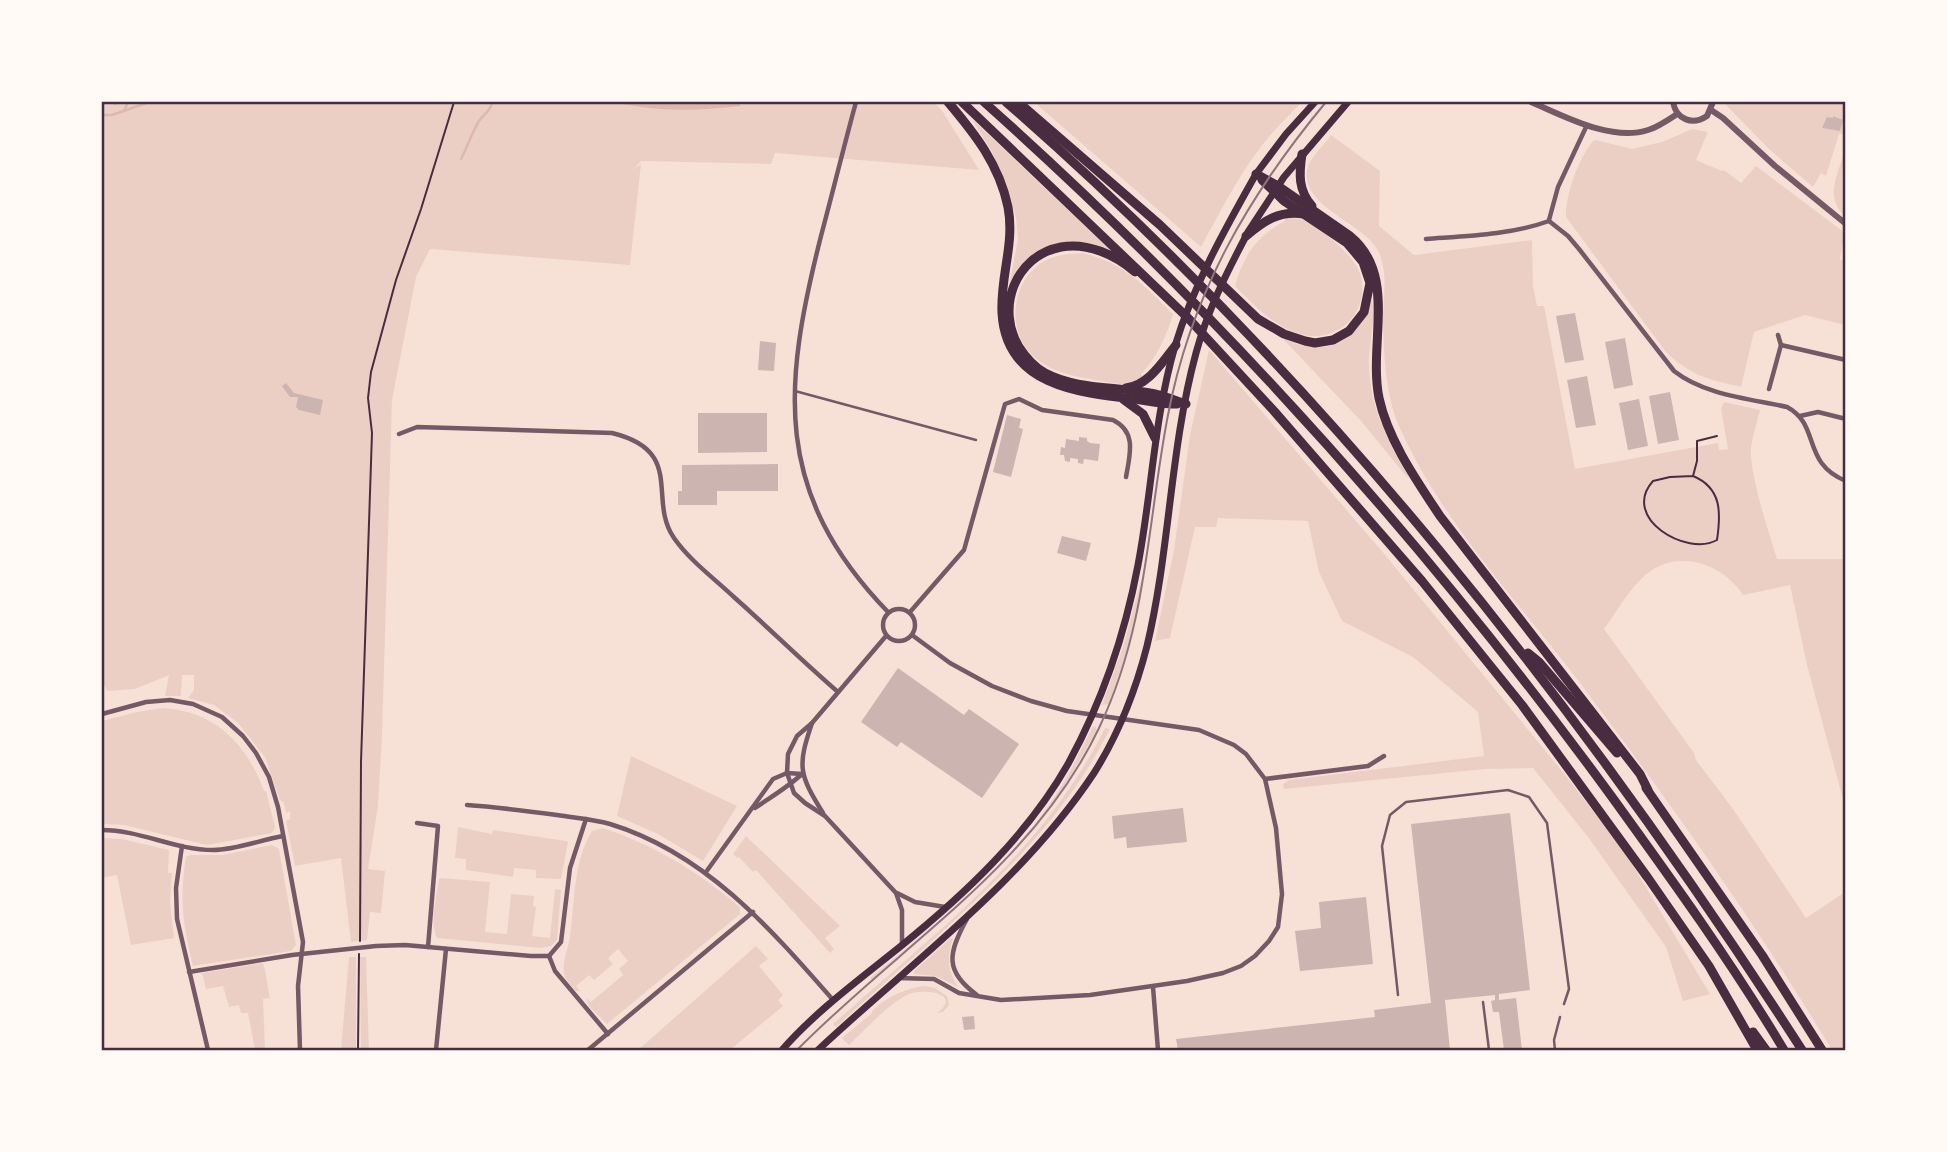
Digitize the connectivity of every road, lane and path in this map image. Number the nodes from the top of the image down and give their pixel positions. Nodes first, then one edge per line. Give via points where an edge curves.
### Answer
1 (454, 102) edge
2 (856, 102) edge
3 (948, 102) edge
4 (962, 102) edge
5 (984, 102) edge
6 (1006, 102) edge
7 (1018, 102) edge
8 (1315, 102) edge
9 (1348, 102) edge
10 (1531, 102) edge
11 (1673, 102) edge
12 (1713, 102) edge
13 (1711, 110) junction
14 (1677, 114) junction
15 (1587, 124) junction
16 (1302, 154) junction
17 (1256, 174) junction
18 (1276, 189) junction
19 (1307, 215) junction
20 (1549, 220) junction
21 (1846, 224) edge
22 (1338, 227) junction
23 (1246, 236) junction
24 (1426, 239) dead end
25 (1778, 335) dead end
26 (1202, 342) junction
27 (1176, 345) junction
28 (1781, 345) junction
29 (1846, 360) edge
30 (1769, 389) dead end
31 (795, 391) junction
32 (1117, 394) junction
33 (1163, 400) junction
34 (1186, 404) junction
35 (1800, 416) junction
36 (1846, 419) edge
37 (399, 434) dead end
38 (1717, 436) dead end
39 (1155, 438) junction
40 (976, 440) dead end
41 (1693, 476) junction
42 (1126, 477) dead end
43 (1846, 481) edge
44 (888, 612) junction
45 (910, 612) junction
46 (912, 635) junction
47 (886, 636) junction
48 (1516, 642) junction
49 (838, 692) junction
50 (102, 714) edge
51 (812, 723) junction
52 (1384, 756) dead end
53 (787, 773) junction
54 (802, 774) junction
55 (1265, 779) junction
56 (790, 785) junction
57 (1648, 790) junction
58 (467, 805) dead end
59 (753, 809) junction
60 (825, 817) junction
61 (586, 819) junction
62 (417, 823) dead end
63 (102, 830) edge
64 (283, 836) junction
65 (182, 846) junction
66 (706, 872) junction
67 (896, 893) junction
68 (947, 907) junction
69 (753, 912) junction
70 (970, 914) junction
71 (360, 942) dead end
72 (902, 945) junction
73 (428, 947) junction
74 (446, 949) junction
75 (303, 954) junction
76 (358, 956) dead end
77 (549, 956) junction
78 (189, 972) junction
79 (897, 978) junction
80 (1153, 987) junction
81 (1398, 995) dead end
82 (980, 998) junction
83 (834, 1001) junction
84 (1483, 1002) dead end
85 (1564, 1004) dead end
86 (1735, 1008) junction
87 (1560, 1017) dead end
88 (608, 1034) junction
89 (208, 1051) edge
90 (300, 1051) edge
91 (358, 1051) edge
92 (436, 1051) edge
93 (588, 1051) edge
94 (782, 1051) edge
95 (818, 1051) edge
96 (1158, 1051) edge
97 (1489, 1051) edge
98 (1555, 1051) edge
99 (1757, 1051) edge
100 (1766, 1051) edge
101 (1784, 1051) edge
102 (1802, 1051) edge
103 (1822, 1051) edge

1 - 71 path via 396,280 369,384 372,433
2 - 31 street via 807,293
3 - 32 highway via 978,137 1002,181 1011,240 1002,312 1018,360 1062,387
4 - 26 highway via 1163,292
5 - 101 highway via 1215,323 1342,459 1427,559 1544,704 1616,803
6 - 48 highway via 1121,206 1226,312 1359,455
7 - 19 highway via 1160,225 1258,319 1284,334 1315,342 1334,340 1360,320 1370,283 1357,253
8 - 17 main road
9 - 16 main road
10 - 15 street
11 - 14 street
12 - 13 street
13 - 14 street via 1694,121
13 - 21 street
14 - 15 street via 1637,133
15 - 20 street via 1558,187
16 - 18 main road
16 - 22 highway via 1302,192
17 - 18 highway
17 - 27 main road via 1197,287
18 - 19 highway
18 - 22 highway
18 - 23 main road
19 - 23 highway via 1280,214
20 - 24 street via 1531,228
20 - 35 street via 1568,236 1659,355 1684,379 1787,407
22 - 57 highway via 1358,243 1376,272 1379,399 1422,490
23 - 26 main road via 1213,304
25 - 28 street
26 - 32 highway via 1132,269 1110,255 1075,246 1038,257 1012,287 1008,318 1013,337 1033,365 1047,374
26 - 34 main road
26 - 86 highway via 1274,411 1413,570 1522,705 1648,878
27 - 32 highway via 1148,379
27 - 33 main road
28 - 29 street
28 - 30 street
31 - 40 lane
31 - 44 street via 799,451 810,496 858,580
32 - 33 highway
32 - 39 highway via 1143,414
33 - 34 highway
33 - 39 main road
34 - 70 main road via 1146,648 1116,730 1073,801
35 - 36 street via 1818,412
35 - 43 street via 1817,457 1832,475
37 - 49 street via 417,427 612,433 636,442 660,470 673,537
38 - 41 path via 1697,441
39 - 68 main road via 1138,566 1116,653 1087,725 1041,807
41 - 41 path via 1653,481 1643,507 1670,537 1710,544 1717,540 1718,499 1705,482
42 - 45 street via 1131,440 1122,425 1042,410 1019,399 1005,404 964,550
44 - 45 street via 897,608
44 - 47 street via 882,626
45 - 46 street via 915,620
46 - 47 street via 901,641
46 - 55 street via 950,663 1031,701 1067,711 1211,733 1246,754
47 - 49 street
48 - 57 highway via 1539,662
48 - 102 highway via 1669,850
49 - 51 street
50 - 64 street via 170,700 222,717 250,744 269,777
51 - 53 street via 791,746
51 - 54 street via 802,751
52 - 55 street via 1368,766
53 - 54 street
53 - 56 street
53 - 59 street via 773,779
54 - 56 street
54 - 60 street
55 - 80 street via 1281,870 1278,927 1241,966
56 - 59 street
56 - 60 street
57 - 103 highway
58 - 61 street
59 - 66 street
60 - 67 street
61 - 66 street via 638,835
61 - 77 street via 570,868 561,942
62 - 73 street via 438,826
63 - 65 street via 122,830
64 - 65 street via 215,850
64 - 75 street
65 - 78 street via 176,900
66 - 69 street
67 - 68 street via 915,902
67 - 72 street via 902,910
68 - 72 main road
69 - 83 street
69 - 88 street
70 - 79 main road
70 - 82 street via 952,963 961,984
72 - 83 main road
73 - 74 street
73 - 75 street via 376,946
74 - 77 street
74 - 92 street
75 - 78 street
75 - 90 street via 298,986
76 - 91 path
77 - 88 street via 555,971
78 - 89 street
79 - 82 street via 934,979
79 - 95 main road
80 - 82 street via 1090,995
80 - 96 street
81 - 85 lane via 1382,846 1390,815 1406,802 1508,790 1529,797 1547,823 1569,989
83 - 94 main road
84 - 97 lane
86 - 99 highway
86 - 100 highway
87 - 98 lane via 1553,1040
88 - 93 street

